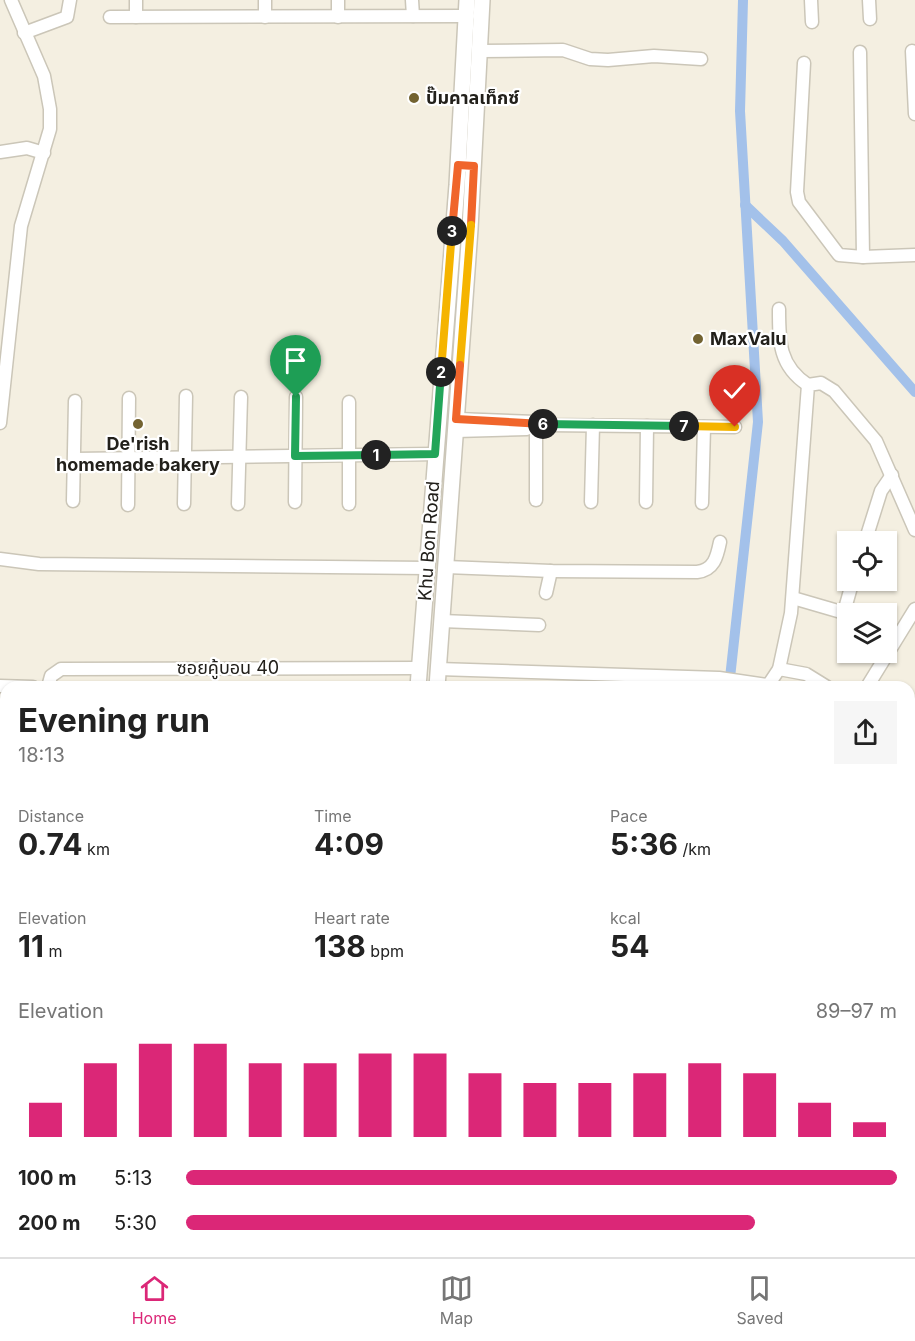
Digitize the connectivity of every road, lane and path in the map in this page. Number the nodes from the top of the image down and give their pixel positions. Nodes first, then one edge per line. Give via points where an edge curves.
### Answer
1 (11, 0) edge
2 (70, 0) edge
3 (136, 0) edge
4 (266, 0) edge
5 (338, 0) edge
6 (412, 0) edge
7 (467, 0) edge
8 (482, 0) edge
9 (811, 0) edge
10 (869, 0) edge
11 (338, 16) junction
12 (412, 16) junction
13 (468, 16) junction
14 (136, 17) junction
15 (265, 17) junction
16 (110, 18) dead end
17 (870, 19) dead end
18 (812, 22) dead end
19 (24, 33) junction
20 (481, 51) junction
21 (912, 51) dead end
22 (860, 52) dead end
23 (701, 59) dead end
24 (804, 63) dead end
25 (915, 114) edge
26 (0, 152) edge
27 (44, 153) junction
28 (458, 165) junction
29 (474, 166) junction
30 (915, 255) edge
31 (863, 257) junction
32 (779, 309) dead end
33 (4, 346) edge
34 (808, 385) junction
35 (186, 396) dead end
36 (242, 397) dead end
37 (296, 397) dead end
38 (129, 398) dead end
39 (75, 401) dead end
40 (349, 402) dead end
41 (0, 423) edge
42 (456, 425) junction
43 (539, 425) junction
44 (593, 425) junction
45 (647, 426) junction
46 (704, 427) junction
47 (735, 427) dead end
48 (435, 454) junction
49 (295, 456) junction
50 (349, 456) junction
51 (240, 457) junction
52 (186, 458) junction
53 (75, 459) junction
54 (128, 459) junction
55 (892, 475) junction
56 (536, 500) dead end
57 (73, 501) dead end
58 (295, 502) dead end
59 (591, 502) dead end
60 (646, 502) dead end
61 (702, 503) dead end
62 (184, 504) dead end
63 (238, 504) dead end
64 (349, 504) dead end
65 (128, 505) dead end
66 (915, 530) edge
67 (868, 531) edge
68 (720, 542) dead end
69 (0, 559) edge
70 (446, 567) junction
71 (427, 568) junction
72 (551, 571) junction
73 (546, 593) dead end
74 (793, 598) junction
75 (915, 609) edge
76 (837, 610) edge
77 (442, 621) junction
78 (539, 625) dead end
79 (897, 633) edge
80 (879, 663) edge
81 (420, 668) junction
82 (438, 669) junction
83 (779, 669) junction
84 (50, 681) edge
85 (419, 681) edge
86 (437, 681) edge
87 (745, 681) edge
88 (771, 681) edge
89 (817, 681) edge
90 (870, 681) edge
91 (0, 773) edge
92 (0, 786) edge

1 - 19 street
2 - 19 street via 67,17
3 - 14 street
4 - 15 street
5 - 11 street
6 - 12 street
7 - 13 main road, Khu Bon Road
8 - 20 main road, Khu Bon Road
9 - 18 street
10 - 17 street
11 - 12 street
11 - 15 street
12 - 13 street
13 - 28 main road, Khu Bon Road
14 - 15 street
14 - 16 street
19 - 27 street via 44,76 50,109
20 - 23 street via 563,50 608,60 654,56
20 - 29 main road, Khu Bon Road
21 - 25 street
22 - 31 street
24 - 31 street via 799,201 837,253
26 - 27 street via 27,148
27 - 33 street via 21,226
28 - 29 main road
28 - 48 main road, Khu Bon Road
29 - 42 main road, Khu Bon Road
30 - 31 street
32 - 34 street via 783,357 794,376
33 - 41 street
34 - 55 street via 821,383 834,391 876,441
34 - 74 street
35 - 52 street
36 - 51 street
37 - 49 street
38 - 54 street
39 - 53 street
40 - 50 street
42 - 43 street
42 - 70 main road, Khu Bon Road
43 - 44 street
43 - 56 street
44 - 45 street
44 - 59 street
45 - 46 street
45 - 60 street
46 - 47 street
46 - 61 street
48 - 50 street
48 - 71 main road, Khu Bon Road
49 - 50 street
49 - 51 street
49 - 58 street
50 - 64 street
51 - 52 street
51 - 63 street
52 - 54 street
52 - 62 street
53 - 54 street
53 - 57 street
54 - 65 street
55 - 66 street
55 - 67 street via 881,491
68 - 72 street via 714,562 705,571
69 - 71 street via 39,564
70 - 72 street
70 - 77 main road, Khu Bon Road
71 - 81 main road, Khu Bon Road
72 - 73 street
74 - 76 street
74 - 83 street
75 - 79 street
77 - 78 street
77 - 82 main road, Khu Bon Road
80 - 90 street
81 - 84 street, ซอยคู้บอน 40 via 62,669
81 - 85 main road, Khu Bon Road
82 - 86 main road, Khu Bon Road
82 - 87 street
83 - 88 street
83 - 89 street via 806,674
91 - 92 street

